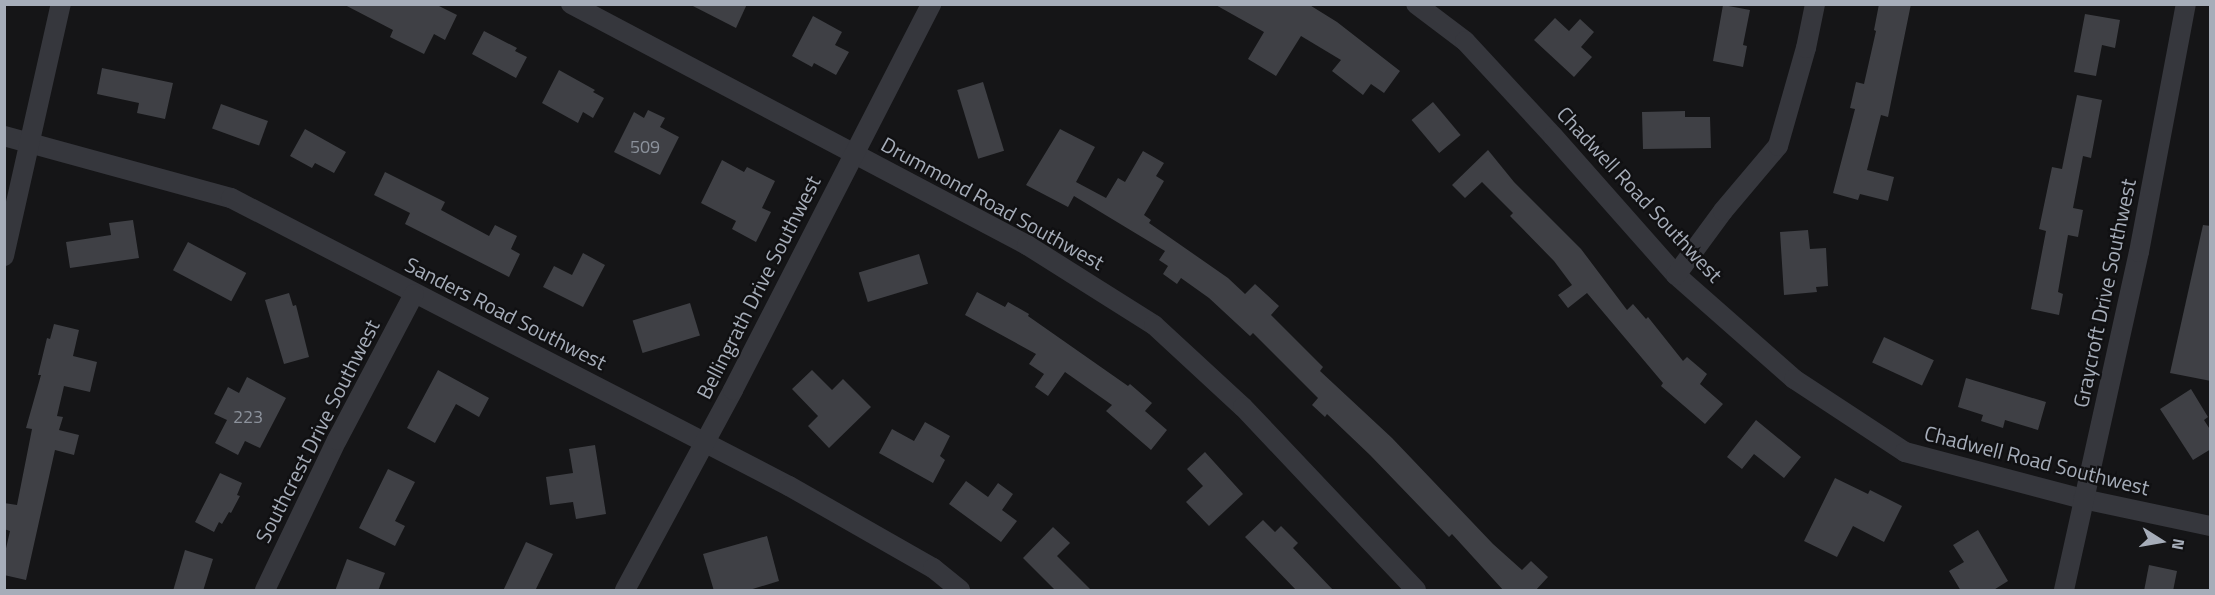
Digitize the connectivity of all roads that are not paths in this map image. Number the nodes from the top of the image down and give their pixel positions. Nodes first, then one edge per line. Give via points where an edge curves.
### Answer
1 (61, 4) edge
2 (571, 4) edge
3 (931, 4) edge
4 (1416, 4) edge
5 (1815, 4) edge
6 (2186, 4) edge
7 (4, 136) edge
8 (29, 142) junction
9 (854, 152) junction
10 (4, 256) edge
11 (1676, 275) junction
12 (414, 294) junction
13 (704, 443) junction
14 (2083, 499) junction
15 (2211, 526) edge
16 (265, 591) edge
17 (625, 591) edge
18 (960, 591) edge
19 (1416, 591) edge
20 (2064, 591) edge

1 - 8 street
2 - 9 street, Drummond Road Southwest
3 - 9 street, Bellingrath Drive Southwest
4 - 11 street, Chadwell Road Southwest via 1465,41
5 - 11 street via 1778,146 1723,210
6 - 14 street, Graycroft Drive Southwest via 2139,252
7 - 8 street, Sanders Road Southwest
8 - 10 street
8 - 12 street, Sanders Road Southwest via 231,198
9 - 13 street, Bellingrath Drive Southwest
9 - 19 street, Drummond Road Southwest via 1027,245 1154,326 1243,407
11 - 14 street, Chadwell Road Southwest via 1794,379 1905,452
12 - 13 street, Sanders Road Southwest
12 - 16 street, Southcrest Drive Southwest via 337,440
13 - 17 street, Bellingrath Drive Southwest
13 - 18 street, Sanders Road Southwest via 933,568
14 - 15 street, Chadwell Road Southwest
14 - 20 street, Graycroft Drive Southwest

